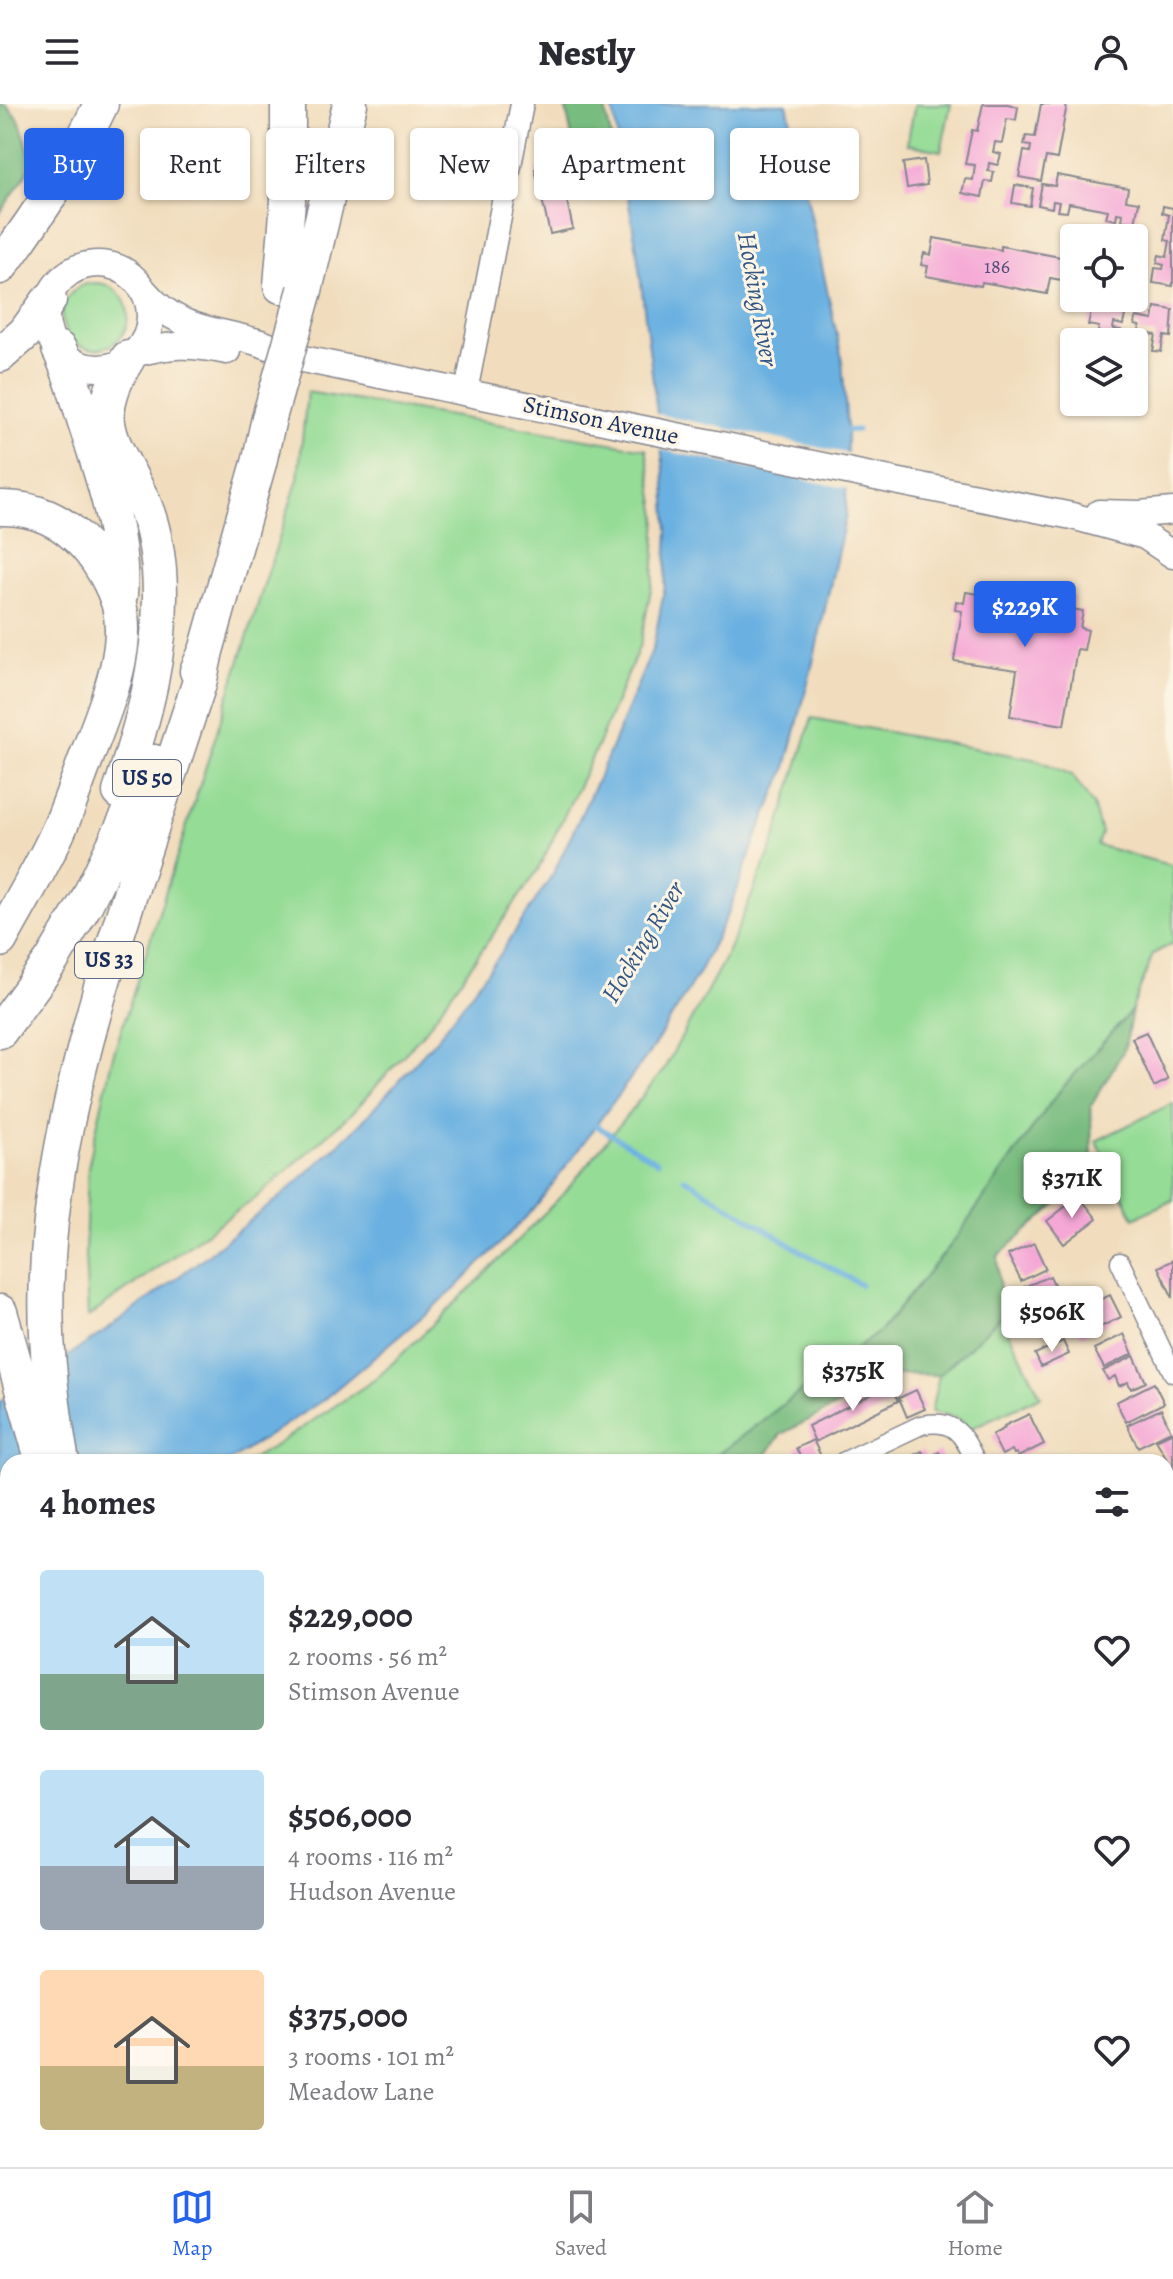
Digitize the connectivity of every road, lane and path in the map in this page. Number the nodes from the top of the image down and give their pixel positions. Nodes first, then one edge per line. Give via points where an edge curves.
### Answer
1 (101, 104) edge
2 (288, 104) edge
3 (350, 104) edge
4 (522, 104) edge
5 (0, 267) edge
6 (293, 288) junction
7 (144, 291) junction
8 (49, 300) junction
9 (59, 349) junction
10 (0, 355) edge
11 (130, 356) junction
12 (298, 358) junction
13 (466, 392) junction
14 (0, 508) edge
15 (1173, 511) edge
16 (1072, 516) junction
17 (1173, 555) edge
18 (119, 606) junction
19 (206, 651) junction
20 (86, 903) junction
21 (0, 940) edge
22 (0, 1031) edge
23 (1120, 1262) dead end
24 (0, 1312) edge
25 (1173, 1373) edge
26 (41, 1454) edge
27 (61, 1454) edge
28 (860, 1454) edge
29 (972, 1454) edge

1 - 5 highway via 41,211
2 - 6 highway, US 33
3 - 6 highway
4 - 13 street
6 - 19 highway, US 33, bridge via 259,463
7 - 8 main road via 119,268 91,265 63,278
7 - 11 main road via 149,324
7 - 12 main road, Stimson Avenue via 180,321
8 - 9 main road via 47,326
8 - 10 highway via 25,333
9 - 11 main road via 90,367
9 - 18 highway via 115,529
11 - 12 main road via 183,344
11 - 20 highway via 111,388 108,420 114,448 143,503 155,540 157,651 137,741
12 - 13 main road, Stimson Avenue
13 - 16 main road, Stimson Avenue
14 - 18 highway via 25,509 67,529 92,553
15 - 16 main road, Stimson Avenue
16 - 17 main road, Stimson Avenue via 1145,536
18 - 21 highway via 118,660 106,701 60,827
19 - 20 highway, US 50
19 - 27 highway, US 33 via 81,1057 62,1149 47,1277 48,1349
20 - 22 highway, US 50
23 - 25 street
24 - 26 highway
28 - 29 street via 935,1422 957,1429

